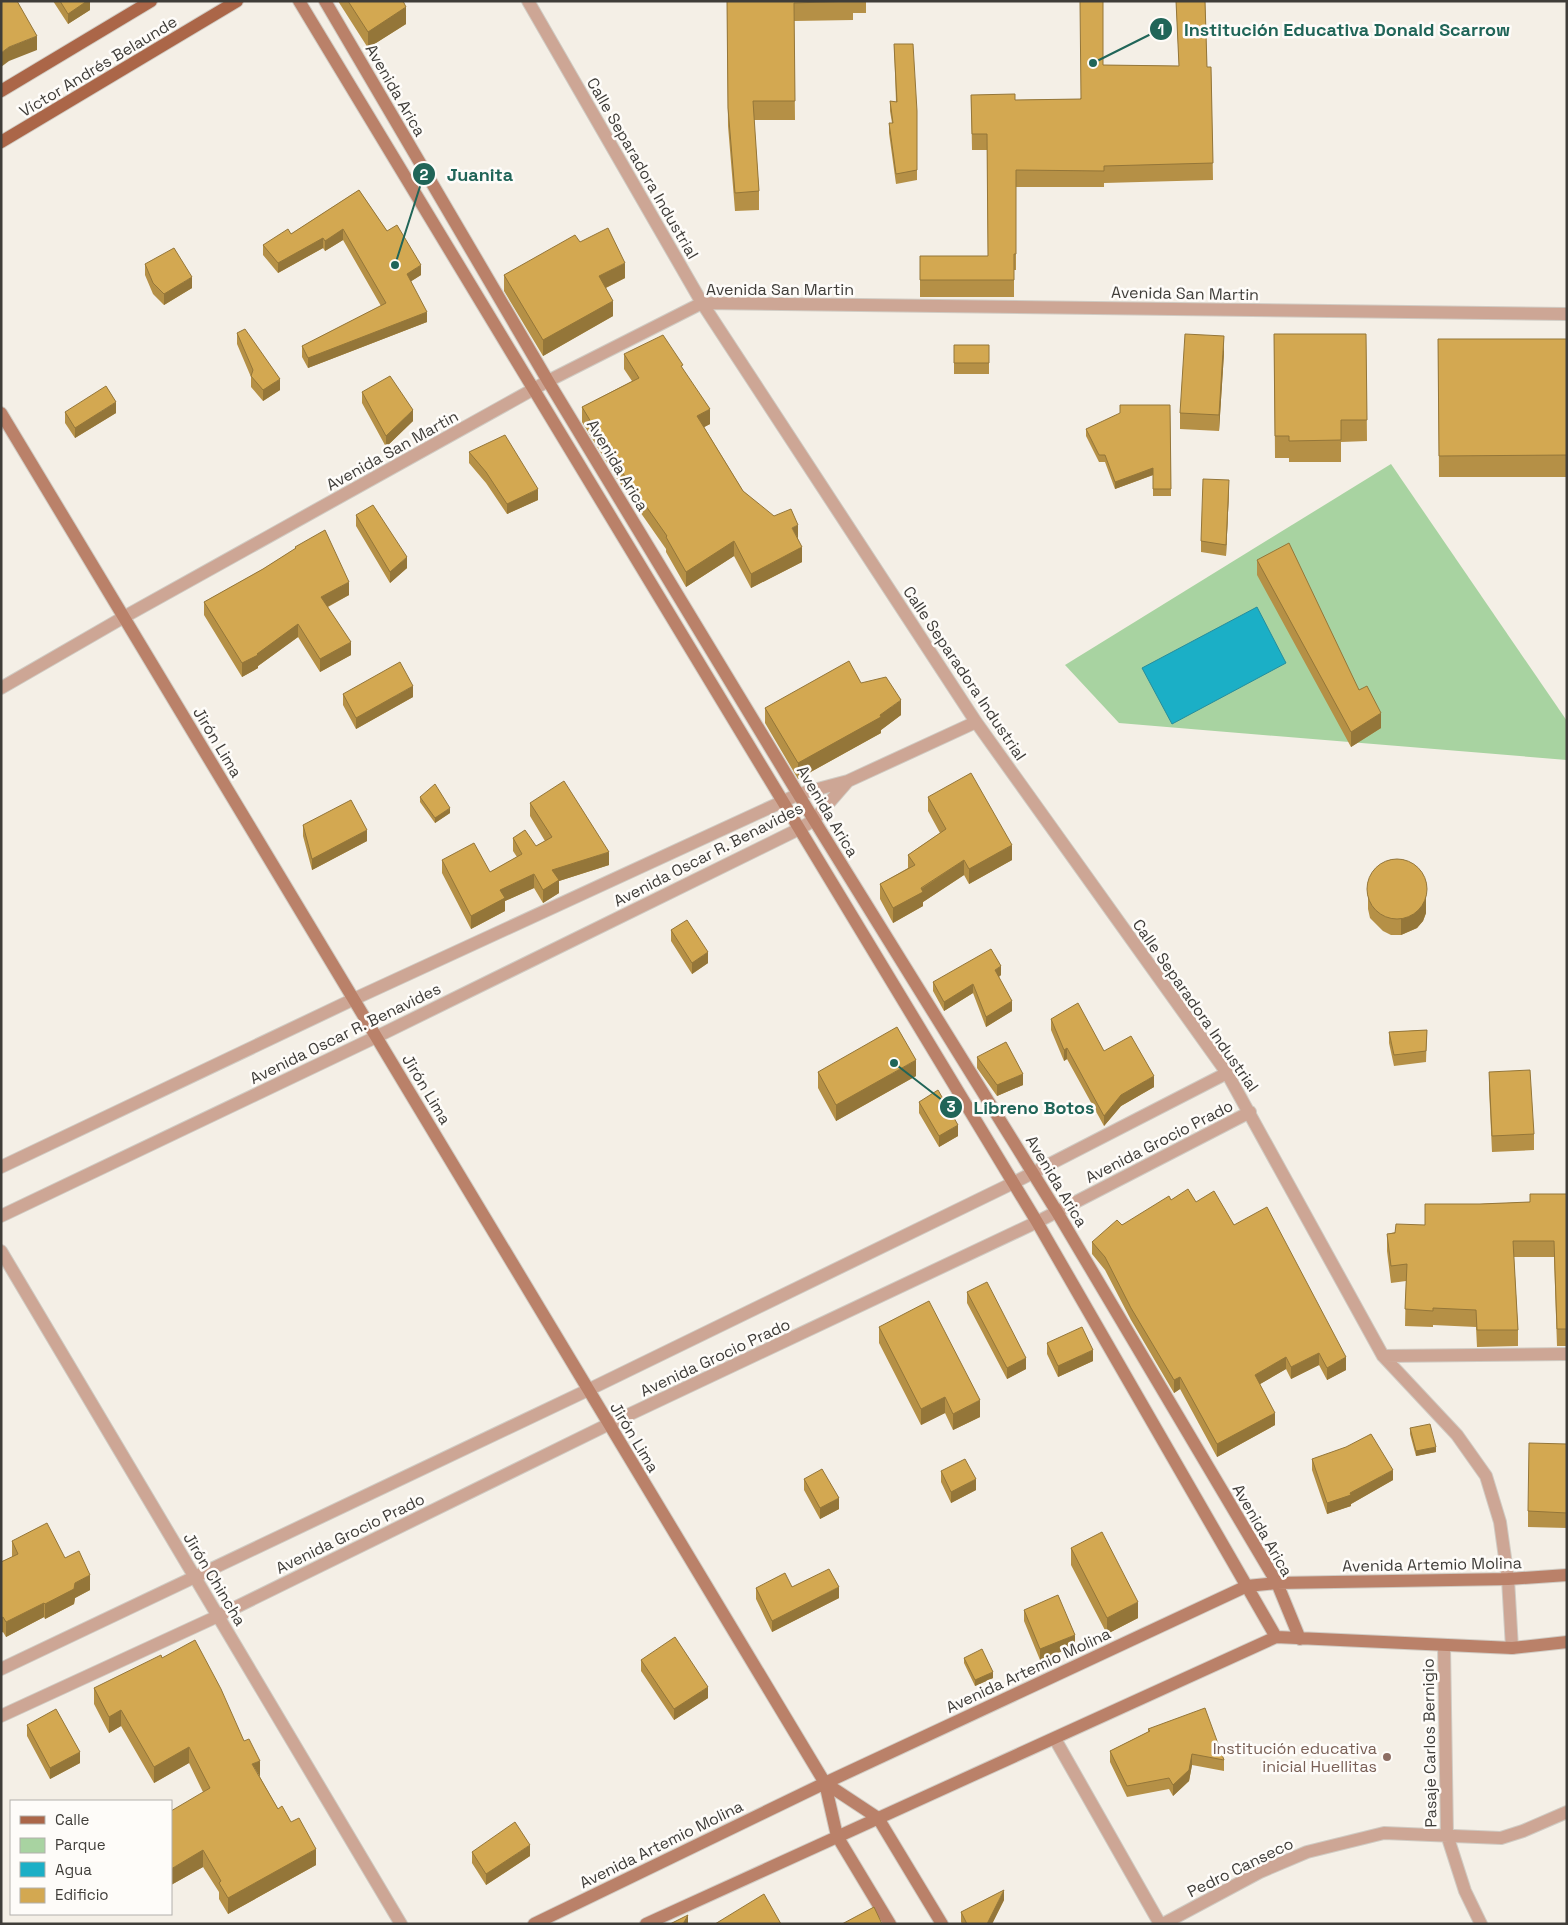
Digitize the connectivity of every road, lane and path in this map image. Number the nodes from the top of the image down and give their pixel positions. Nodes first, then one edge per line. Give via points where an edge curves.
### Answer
1 (151, 1) edge
2 (237, 1) edge
3 (299, 1) edge
4 (325, 1) edge
5 (528, 1) edge
6 (1, 92) edge
7 (1, 142) edge
8 (702, 303) junction
9 (1567, 314) edge
10 (548, 381) junction
11 (535, 389) junction
12 (1, 413) edge
13 (124, 617) junction
14 (1, 688) edge
15 (976, 722) junction
16 (848, 781) junction
17 (799, 794) junction
18 (784, 802) junction
19 (814, 820) junction
20 (799, 829) junction
21 (354, 999) junction
22 (376, 1037) junction
23 (1227, 1072) junction
24 (1250, 1112) junction
25 (1, 1167) edge
26 (1034, 1172) junction
27 (1013, 1183) junction
28 (1058, 1212) junction
29 (1, 1216) edge
30 (1037, 1222) junction
31 (1, 1251) edge
32 (1567, 1354) edge
33 (1383, 1356) junction
34 (588, 1390) junction
35 (609, 1424) junction
36 (1567, 1575) edge
37 (195, 1577) junction
38 (1508, 1579) junction
39 (1276, 1583) junction
40 (1247, 1586) junction
41 (218, 1616) junction
42 (1276, 1638) junction
43 (1300, 1639) junction
44 (1567, 1642) edge
45 (1444, 1646) junction
46 (1512, 1648) junction
47 (1, 1669) edge
48 (1, 1716) edge
49 (1055, 1739) junction
50 (825, 1783) junction
51 (1567, 1812) edge
52 (878, 1818) junction
53 (1447, 1835) junction
54 (837, 1836) junction
55 (401, 1924) edge
56 (534, 1924) edge
57 (646, 1924) edge
58 (890, 1924) edge
59 (942, 1924) edge
60 (1162, 1924) edge
61 (1480, 1924) edge

1 - 6 main road, Víctor Andrés Belaunde
2 - 7 main road, Víctor Andrés Belaunde
3 - 11 street, Avenida Arica
4 - 10 street, Avenida Arica
5 - 8 street, Calle Separadora Industrial
8 - 9 street, Avenida San Martin
8 - 10 street, Avenida San Martin
8 - 15 street, Calle Separadora Industrial
10 - 11 street, Avenida San Martin
10 - 17 street, Avenida Arica
11 - 13 street, Avenida San Martin
11 - 18 street, Avenida Arica
12 - 13 street, Jirón Lima
13 - 14 street, Avenida San Martin
13 - 21 street, Jirón Lima
15 - 16 street
15 - 23 street, Calle Separadora Industrial
16 - 17 street, Avenida Oscar R. Benavides
16 - 19 street, Avenida Oscar R. Benavides
17 - 18 street, Avenida Oscar R. Benavides
17 - 19 street, Avenida Arica
18 - 20 street, Avenida Arica
18 - 21 street, Avenida Oscar R. Benavides
19 - 20 street, Avenida Oscar R. Benavides
19 - 26 street, Avenida Arica
20 - 22 street, Avenida Oscar R. Benavides
20 - 27 street, Avenida Arica
21 - 22 street, Jirón Lima
21 - 25 street, Avenida Oscar R. Benavides
22 - 29 street, Avenida Oscar R. Benavides
22 - 34 street, Jirón Lima
23 - 24 street, Calle Separadora Industrial
23 - 26 street, Avenida Grocio Prado
24 - 28 street, Avenida Grocio Prado
24 - 33 street, Calle Separadora Industrial
26 - 27 street, Avenida Grocio Prado
26 - 28 street, Avenida Arica
27 - 30 street, Avenida Arica
27 - 34 street, Avenida Grocio Prado
28 - 30 street, Avenida Grocio Prado
28 - 39 street, Avenida Arica
30 - 35 street, Avenida Grocio Prado
30 - 40 street, Avenida Arica
31 - 37 street, Jirón Chincha
32 - 33 street
33 - 38 street, Calle Separadora Industrial via 1457,1435 1486,1476 1500,1522
34 - 35 street, Jirón Lima
34 - 37 street, Avenida Grocio Prado
35 - 41 street, Avenida Grocio Prado
35 - 50 street, Jirón Lima
36 - 38 street, Avenida Artemio Molina
37 - 41 street, Jirón Chincha
37 - 47 street, Avenida Grocio Prado
38 - 39 street, Avenida Artemio Molina
38 - 46 street, Calle Separadora Industrial
39 - 40 street, Avenida Artemio Molina
39 - 43 street, Avenida Arica
40 - 42 street, Avenida Arica
40 - 50 street, Avenida Artemio Molina
41 - 48 street, Avenida Grocio Prado
41 - 55 street, Jirón Chincha
42 - 43 street
42 - 49 street
43 - 45 street
44 - 46 street
45 - 46 street
45 - 53 street, Pasaje Carlos Bernigio
49 - 52 street
49 - 60 street
50 - 52 street
50 - 54 street
50 - 56 street, Avenida Artemio Molina
51 - 53 street, Pedro Canseco via 1501,1838
52 - 54 street
52 - 59 street
53 - 60 street, Pedro Canseco via 1384,1833 1307,1852 1260,1872
53 - 61 street, Pasaje Carlos Bernigio via 1465,1891
54 - 57 street
54 - 58 street

